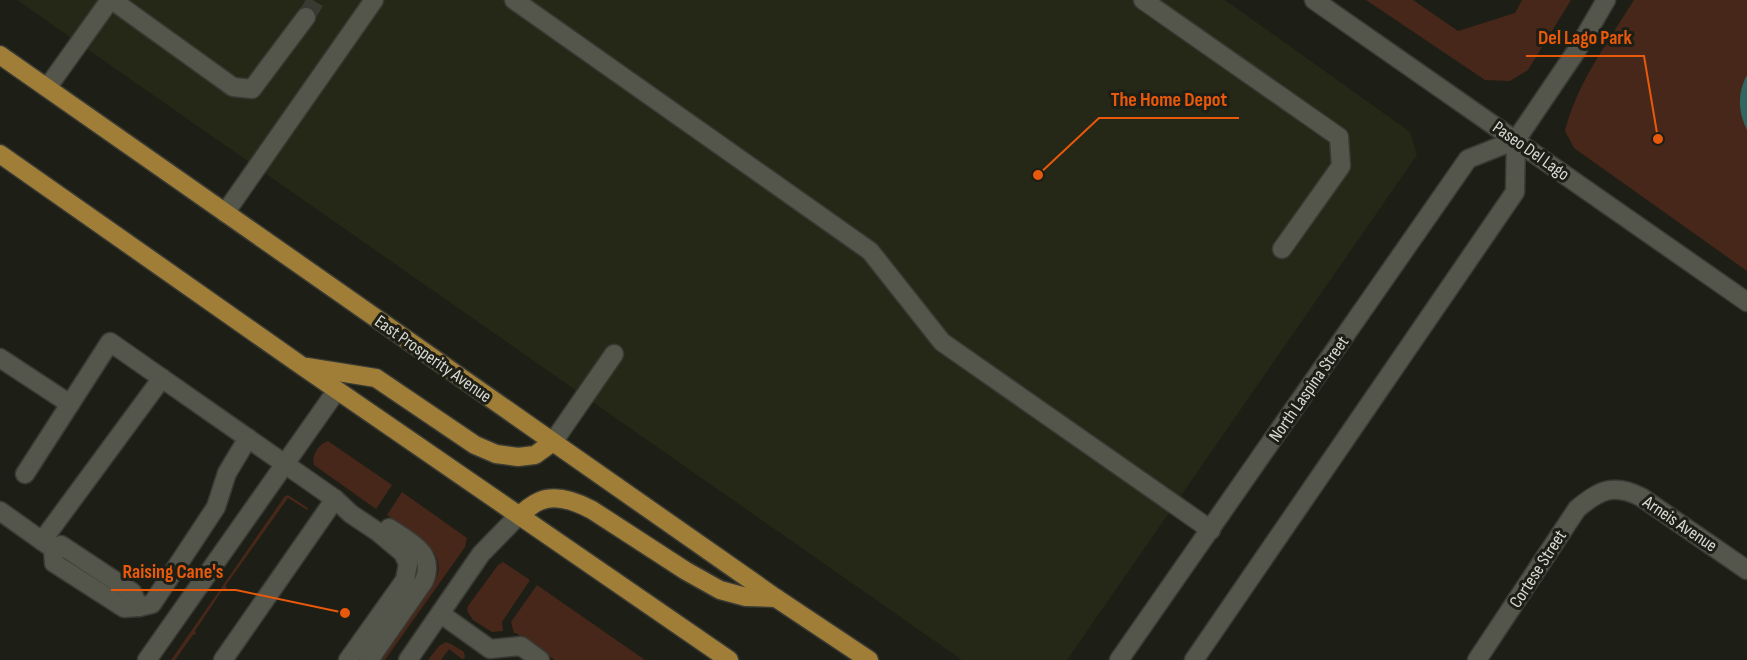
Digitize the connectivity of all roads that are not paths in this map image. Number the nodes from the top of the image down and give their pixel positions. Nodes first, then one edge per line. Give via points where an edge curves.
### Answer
1 (111, 0) edge
2 (374, 0) edge
3 (514, 0) edge
4 (1143, 0) edge
5 (1314, 0) edge
6 (1606, 0) edge
7 (306, 17) tunnel mouth
8 (0, 55) edge
9 (47, 88) junction
10 (1516, 140) junction
11 (0, 154) edge
12 (225, 213) junction
13 (1282, 249) dead end
14 (1747, 302) edge
15 (614, 354) dead end
16 (0, 358) edge
17 (302, 366) junction
18 (162, 378) junction
19 (337, 390) junction
20 (70, 404) junction
21 (248, 438) junction
22 (553, 442) junction
23 (285, 464) junction
24 (25, 474) dead end
25 (1609, 490) joint
26 (335, 499) junction
27 (0, 511) edge
28 (519, 515) junction
29 (1211, 530) junction
30 (47, 545) junction
31 (1747, 570) edge
32 (776, 598) junction
33 (441, 614) junction
34 (486, 654) edge
35 (723, 658) edge
36 (147, 660) edge
37 (223, 660) edge
38 (348, 660) edge
39 (369, 660) edge
40 (408, 660) edge
41 (540, 660) edge
42 (869, 660) edge
43 (1119, 660) edge
44 (1194, 660) edge
45 (1477, 660) edge

1 - 7 street via 233,87 252,89
1 - 9 street
2 - 12 street
3 - 29 street via 870,251 942,342
4 - 13 street via 1339,137 1341,166
5 - 10 street, Paseo Del Lago
6 - 10 street
8 - 9 main road, East Prosperity Avenue
9 - 12 main road, East Prosperity Avenue
10 - 14 street, Paseo Del Lago
10 - 29 street, North Laspina Street via 1468,159
10 - 44 street via 1515,192
11 - 17 main road
12 - 22 main road, East Prosperity Avenue
15 - 22 street
16 - 20 street
17 - 19 main road
17 - 22 main road via 376,378 496,454 534,455
18 - 20 street via 110,342
18 - 21 street
18 - 30 street
19 - 23 street
19 - 28 main road
20 - 24 street
21 - 23 street
21 - 30 street via 227,473 216,507 152,604 139,607 132,592 61,545
22 - 32 main road, East Prosperity Avenue
23 - 26 street
23 - 36 street
25 - 31 street, Arneis Avenue via 1626,490 1641,497
25 - 45 street, Cortese Street via 1592,496 1577,509
26 - 37 street
26 - 38 street via 403,553 408,564 405,580
26 - 39 street via 357,505 411,543 423,554 429,570
27 - 30 street
28 - 32 main road via 540,501 566,499 592,510 720,590 746,597
28 - 33 street via 481,554
28 - 35 main road
29 - 43 street, North Laspina Street
32 - 42 main road, East Prosperity Avenue
33 - 34 street
33 - 40 street
34 - 41 street via 521,646

